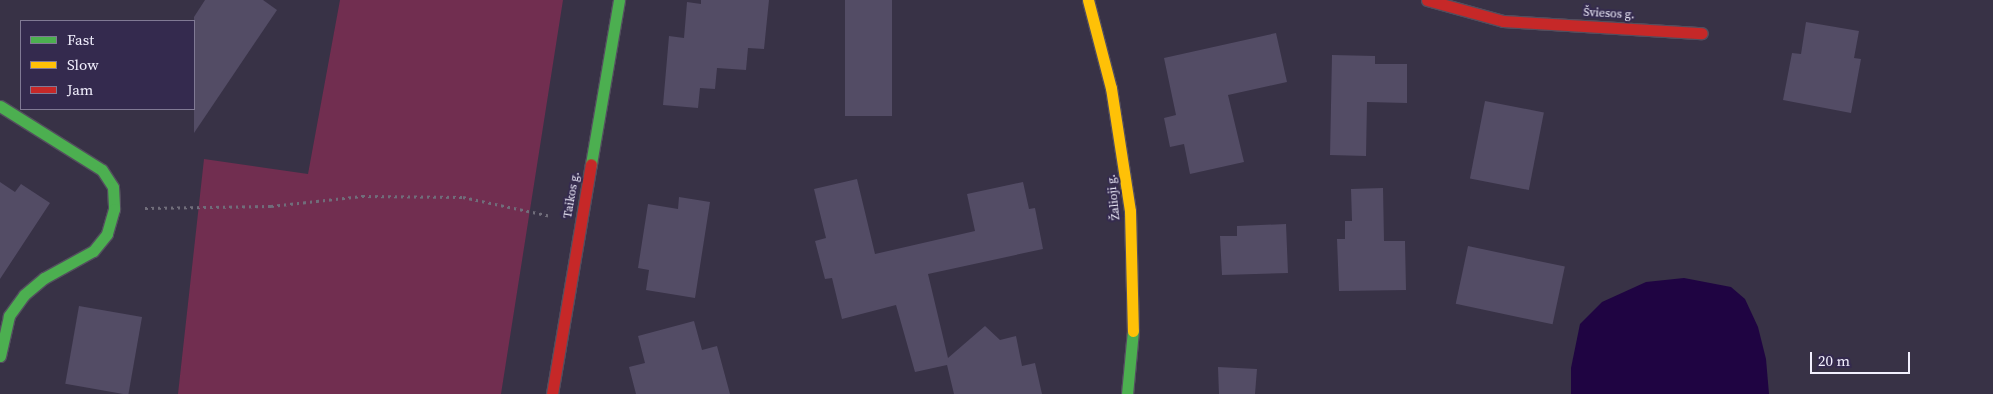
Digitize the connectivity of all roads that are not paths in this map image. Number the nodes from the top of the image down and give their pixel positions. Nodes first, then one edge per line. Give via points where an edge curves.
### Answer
1 (619, 0) edge
2 (1088, 0) edge
3 (1427, 0) edge
4 (1702, 33) dead end
5 (0, 106) edge
6 (0, 356) edge
7 (552, 394) edge
8 (1127, 394) edge

1 - 7 street, Taikos g.
2 - 8 street, Žalioji g. via 1111,88 1130,211 1134,292
3 - 4 street, Šviesos g. via 1502,21
5 - 6 street via 102,170 113,187 114,209 107,234 93,251 44,278 24,295 9,316

